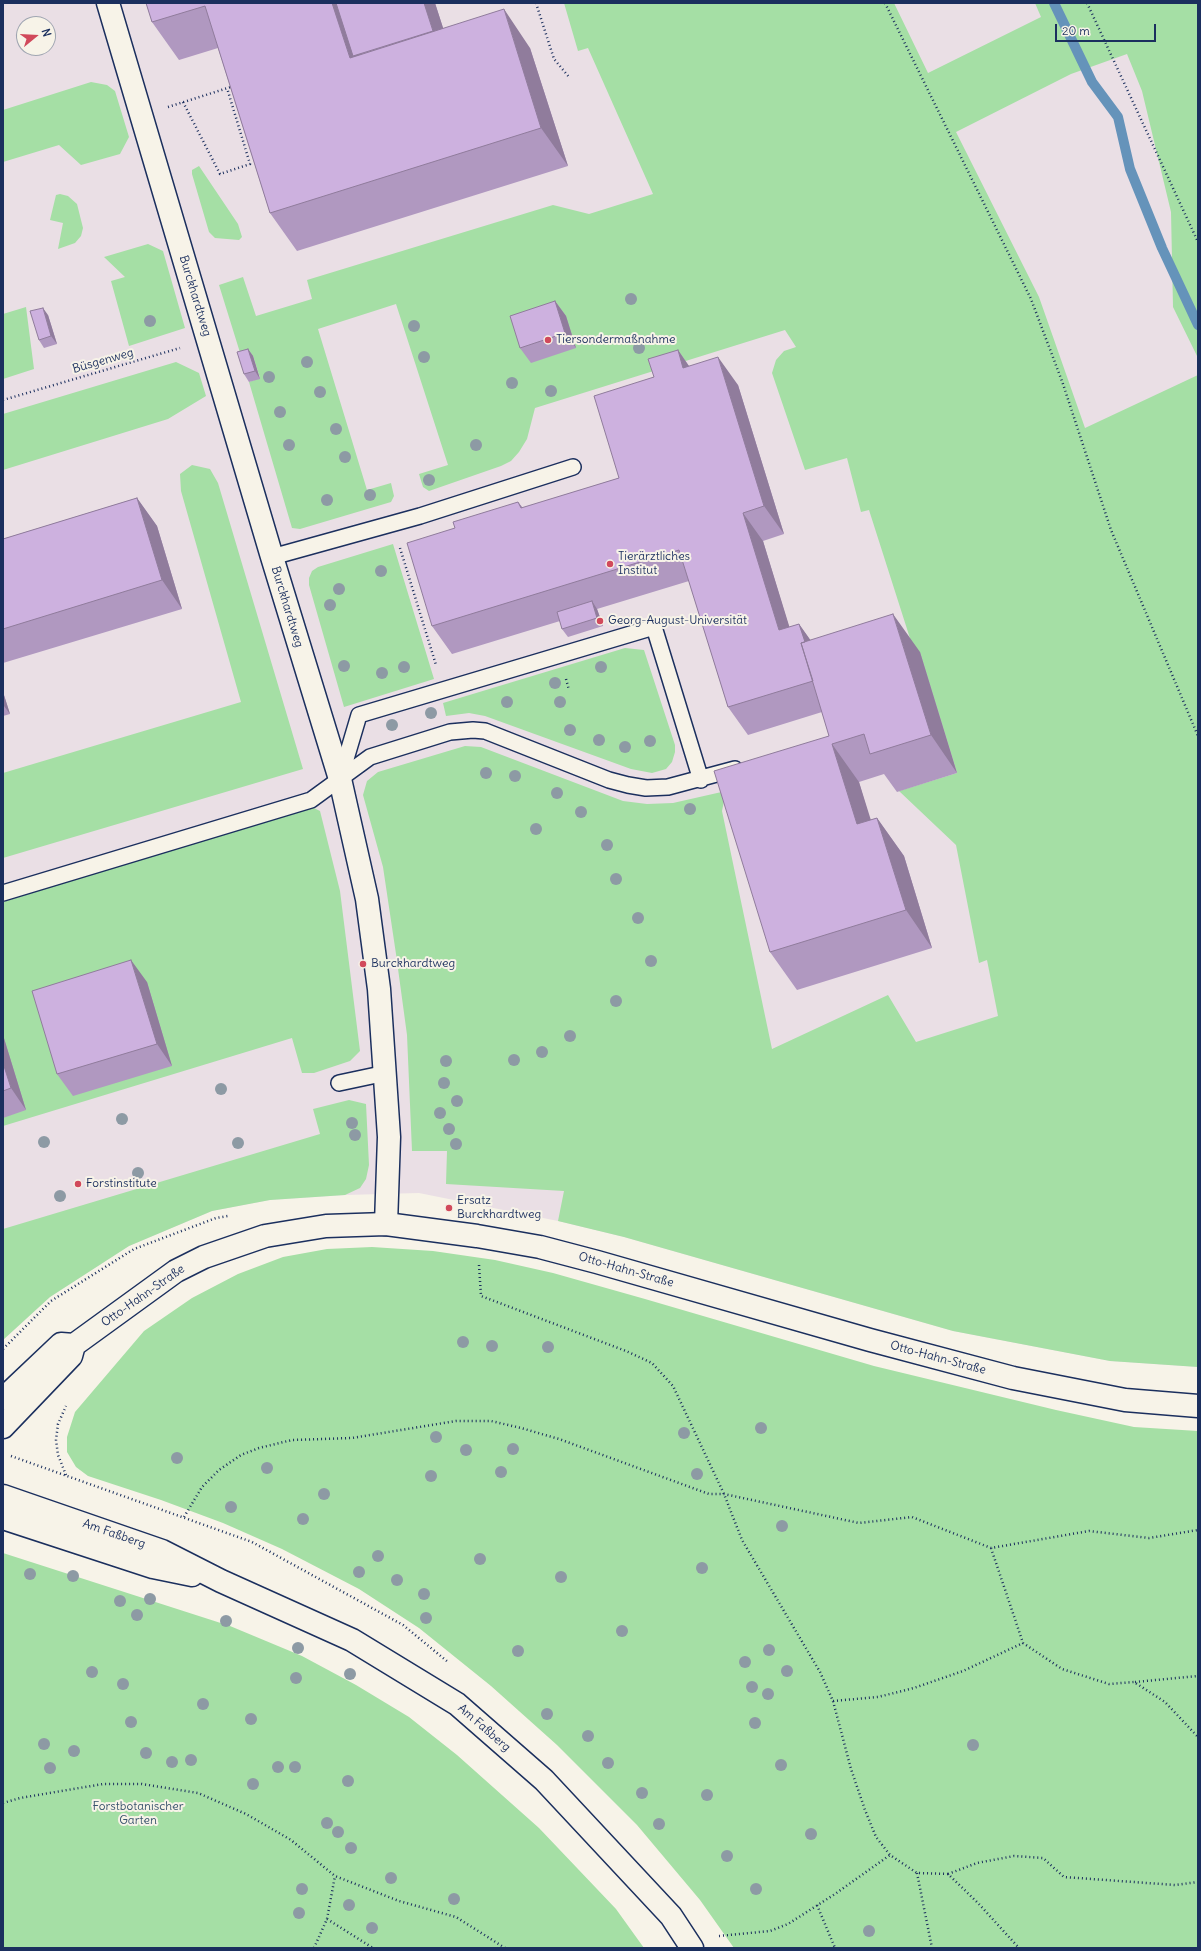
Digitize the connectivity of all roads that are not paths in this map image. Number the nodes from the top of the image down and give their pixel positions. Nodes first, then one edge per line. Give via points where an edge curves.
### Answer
1 (108, 3) edge
2 (572, 468) dead end
3 (272, 557) junction
4 (746, 766) edge
5 (340, 779) junction
6 (701, 780) junction
7 (3, 892) edge
8 (386, 1073) junction
9 (339, 1083) dead end
10 (386, 1224) junction
11 (74, 1345) junction
12 (3, 1399) edge
13 (1198, 1406) edge
14 (3, 1427) edge
15 (3, 1496) edge
16 (3, 1518) edge
17 (221, 1581) junction
18 (692, 1948) edge

1 - 3 street, Burckhardtweg
2 - 3 lane via 420,516
3 - 5 street, Burckhardtweg
4 - 6 lane
5 - 6 lane via 370,757 450,732 473,730 485,731 628,786 668,787
5 - 6 lane via 359,716 654,627
5 - 7 lane via 311,800
5 - 8 street, Burckhardtweg via 367,899 379,989
8 - 9 lane
8 - 10 street, Burckhardtweg via 389,1137
10 - 11 street, Otto-Hahn-Straße via 326,1226 265,1236 204,1257 176,1271
10 - 13 street, Otto-Hahn-Straße via 477,1236 548,1249 1013,1378 1125,1400
11 - 12 street, Otto-Hahn-Straße via 61,1344
11 - 14 street, Otto-Hahn-Straße via 70,1356
15 - 17 street, Am Faßberg via 162,1551
16 - 17 street, Am Faßberg via 153,1567
17 - 18 street, Am Faßberg via 352,1640 457,1704 544,1780 671,1916

